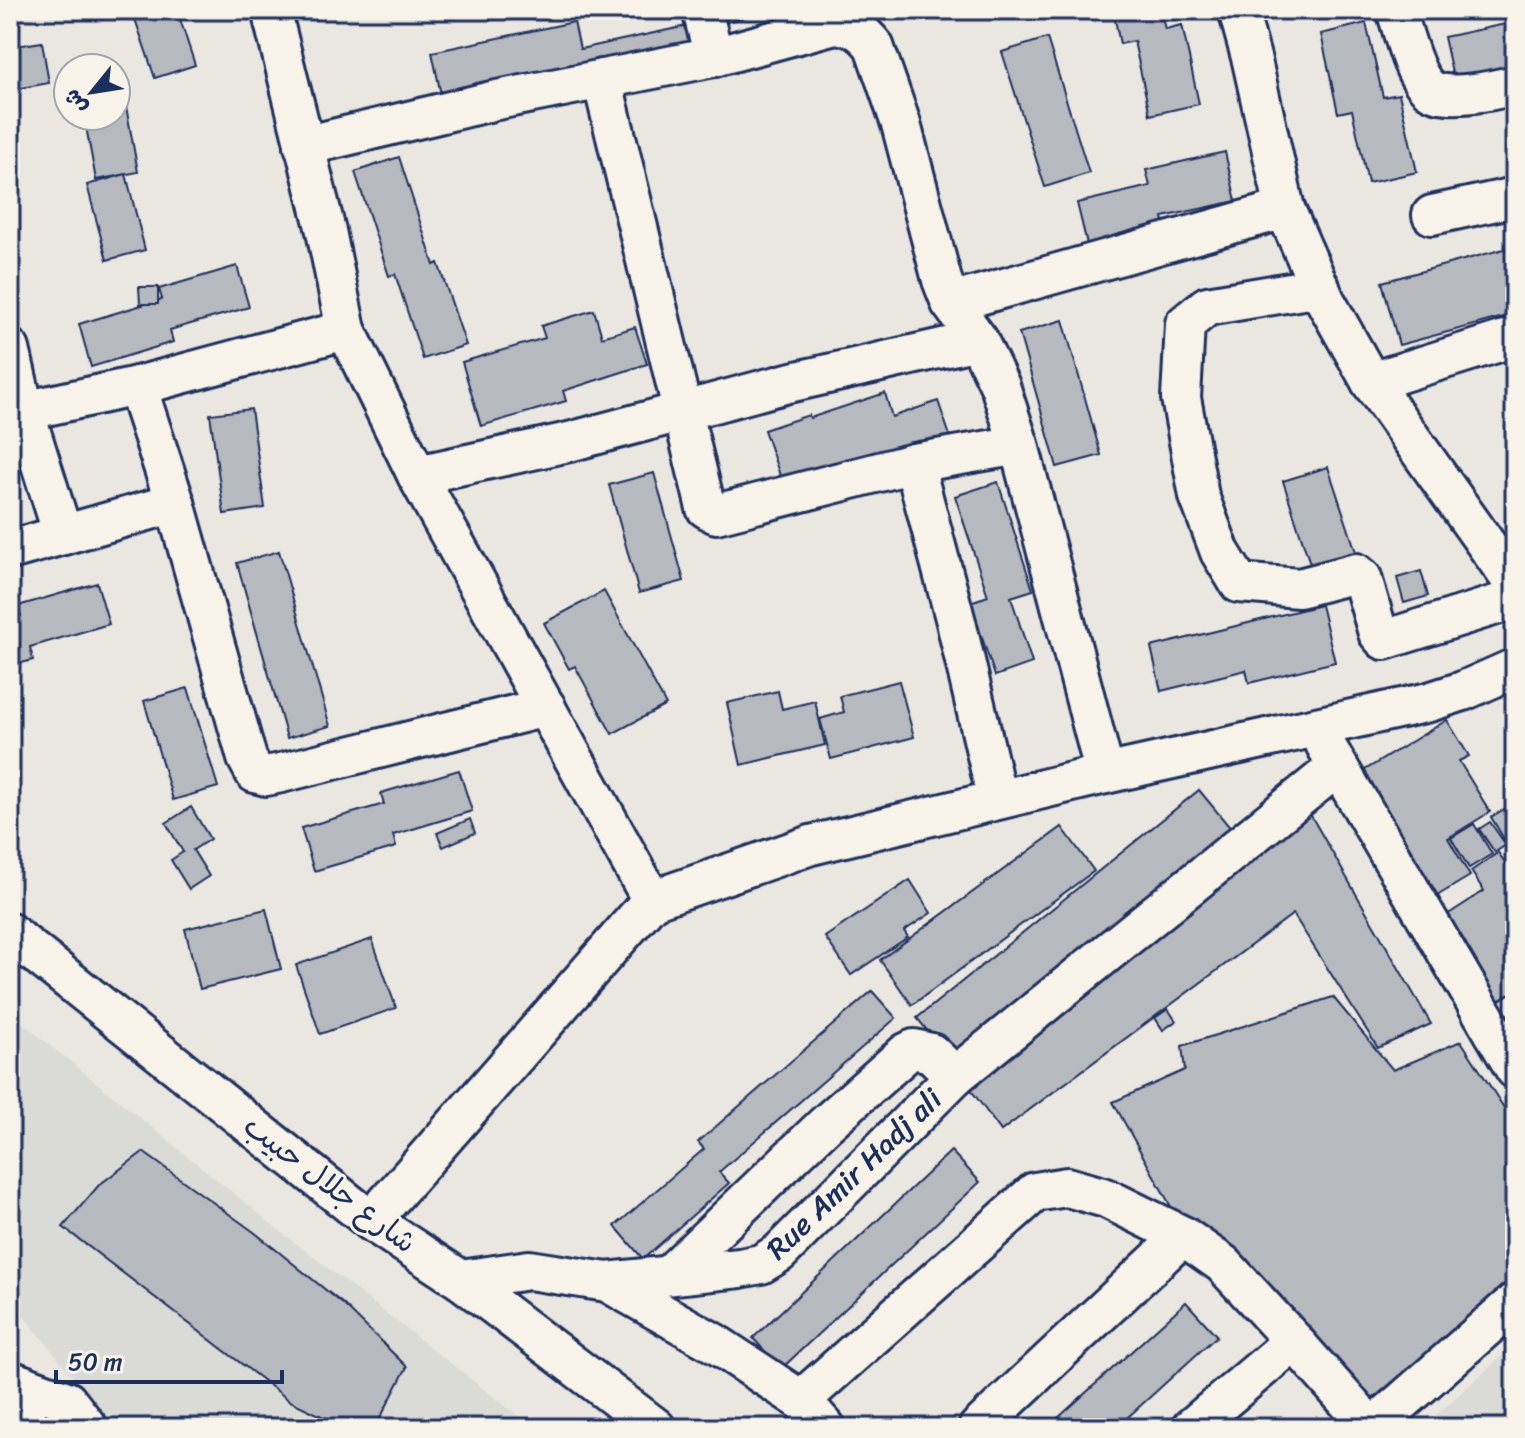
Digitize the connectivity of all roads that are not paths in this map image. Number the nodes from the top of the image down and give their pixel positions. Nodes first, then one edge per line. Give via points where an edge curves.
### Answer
1 (271, 10) edge
2 (702, 10) edge
3 (1238, 10) edge
4 (1396, 10) edge
5 (834, 17) edge
6 (714, 57) junction
7 (602, 79) junction
8 (1515, 85) edge
9 (304, 146) junction
10 (1515, 197) edge
11 (1285, 209) junction
12 (1432, 215) dead end
13 (1320, 287) junction
14 (951, 303) junction
15 (346, 330) junction
16 (1515, 337) edge
17 (978, 340) junction
18 (10, 349) edge
19 (1371, 382) junction
20 (137, 386) junction
21 (17, 412) edge
22 (681, 412) junction
23 (1019, 445) junction
24 (914, 463) junction
25 (417, 475) junction
26 (175, 503) junction
27 (63, 535) junction
28 (10, 550) edge
29 (1515, 585) edge
30 (1515, 599) edge
31 (1515, 668) edge
32 (546, 707) junction
33 (1317, 728) junction
34 (1337, 767) junction
35 (1105, 774) junction
36 (997, 799) junction
37 (652, 900) junction
38 (10, 933) edge
39 (1515, 1069) edge
40 (955, 1076) junction
41 (371, 1221) junction
42 (1183, 1236) junction
43 (669, 1275) junction
44 (461, 1280) junction
45 (607, 1282) junction
46 (1515, 1302) edge
47 (1294, 1341) junction
48 (10, 1380) edge
49 (801, 1400) junction
50 (10, 1404) edge
51 (28, 1428) edge
52 (88, 1428) edge
53 (656, 1428) edge
54 (826, 1428) edge
55 (978, 1428) edge
56 (1191, 1428) edge
57 (1372, 1428) edge

1 - 9 street
2 - 6 street
3 - 11 street
4 - 8 street via 1428,88 1447,94
5 - 6 street
5 - 14 street via 866,35 874,46
6 - 7 street
7 - 9 street
7 - 22 street
9 - 15 street
10 - 12 street
11 - 13 street
11 - 14 street
13 - 19 street
13 - 30 street via 1207,306 1185,324 1181,398 1199,496 1220,552 1239,583 1299,588 1356,573 1384,640
14 - 17 street
15 - 20 street
15 - 25 street
16 - 19 street
17 - 22 street
17 - 23 street
18 - 21 street
19 - 29 street
20 - 21 street
20 - 26 street
21 - 27 street
22 - 24 street via 706,508 716,514
22 - 25 street
23 - 24 street
23 - 35 street
24 - 36 street
25 - 32 street
26 - 27 street
26 - 32 street via 255,773 266,776
27 - 28 street
31 - 33 street via 1429,702
32 - 37 street
33 - 34 street
33 - 35 street
34 - 39 street
34 - 40 street, Rue Amir Hadj ali
35 - 36 street
36 - 37 street via 811,845
37 - 41 street
38 - 41 street, شارع جلال حبيب
40 - 43 street, Rue Amir Hadj ali via 779,1253 761,1264
40 - 43 street via 931,1053 906,1053
41 - 44 street, شارع جلال حبيب
42 - 47 street via 1223,1264
42 - 49 street via 1106,1198 1067,1187 1035,1192
42 - 55 street
43 - 45 street, Rue Amir Hadj ali
44 - 45 street via 529,1270
44 - 53 street, شارع جلال حبيب
45 - 49 street
46 - 57 street
47 - 56 street
47 - 57 street
48 - 52 street via 67,1401
49 - 54 street
50 - 51 main road

